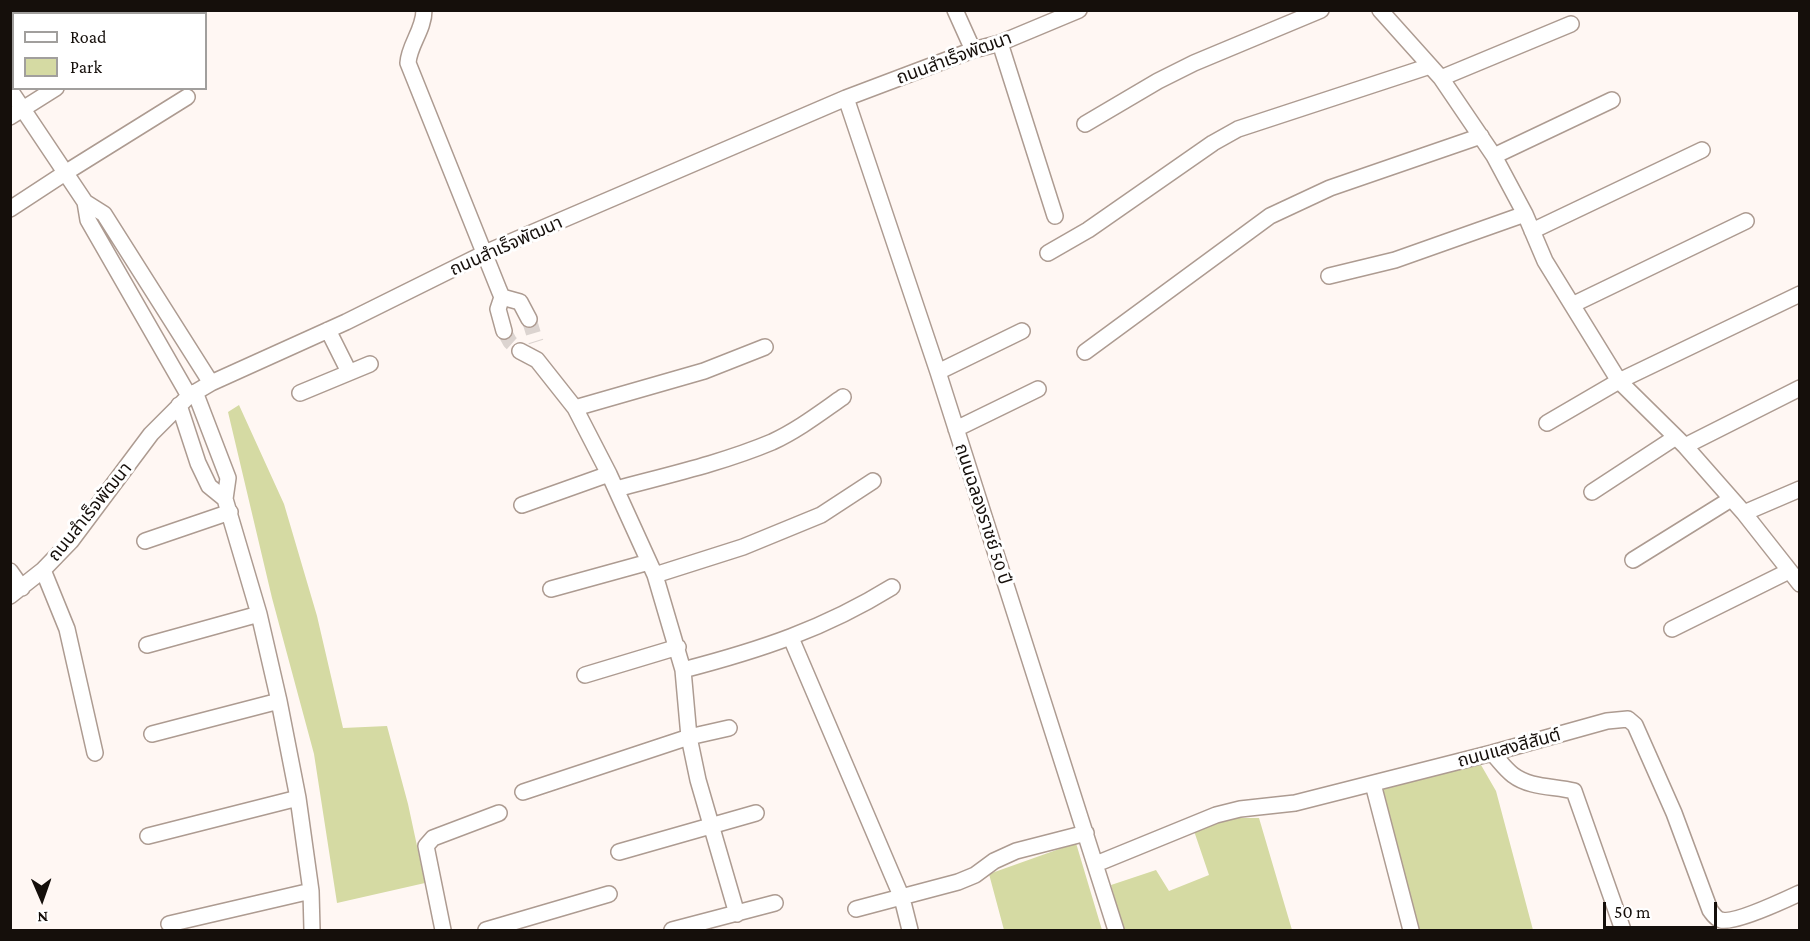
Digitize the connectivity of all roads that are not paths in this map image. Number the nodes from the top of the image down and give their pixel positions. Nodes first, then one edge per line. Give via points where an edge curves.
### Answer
1 (424, 10) edge
2 (955, 10) edge
3 (1079, 10) edge
4 (1321, 10) edge
5 (1380, 10) edge
6 (1571, 24) dead end
7 (1000, 43) junction
8 (973, 50) junction
9 (1430, 66) junction
10 (1441, 78) junction
11 (10, 90) edge
12 (53, 90) edge
13 (188, 97) dead end
14 (846, 98) junction
15 (1612, 100) dead end
16 (16, 113) edge
17 (1085, 124) dead end
18 (1481, 136) junction
19 (1702, 150) dead end
20 (1494, 156) junction
21 (65, 173) junction
22 (85, 202) junction
23 (10, 209) edge
24 (1525, 214) junction
25 (1055, 216) dead end
26 (1746, 221) dead end
27 (1532, 231) junction
28 (1048, 253) dead end
29 (488, 260) junction
30 (140, 270) junction
31 (1329, 276) dead end
32 (122, 280) junction
33 (501, 293) junction
34 (1800, 294) edge
35 (1572, 306) junction
36 (529, 319) tunnel mouth
37 (504, 331) tunnel mouth
38 (1022, 331) dead end
39 (536, 342) tunnel mouth
40 (334, 344) junction
41 (765, 346) dead end
42 (520, 351) tunnel mouth
43 (1085, 352) dead end
44 (537, 360) junction
45 (370, 364) dead end
46 (349, 372) junction
47 (938, 372) junction
48 (1619, 381) junction
49 (211, 383) junction
50 (1800, 388) edge
51 (1038, 389) dead end
52 (300, 393) dead end
53 (843, 397) dead end
54 (188, 398) junction
55 (574, 408) junction
56 (1546, 423) dead end
57 (956, 429) junction
58 (1680, 441) junction
59 (609, 474) junction
60 (873, 481) dead end
61 (616, 489) junction
62 (1800, 489) edge
63 (1592, 492) dead end
64 (1731, 499) junction
65 (227, 505) junction
66 (522, 505) dead end
67 (1744, 513) junction
68 (145, 541) dead end
69 (1633, 560) dead end
70 (652, 569) junction
71 (43, 570) junction
72 (10, 571) edge
73 (1796, 579) edge
74 (892, 587) dead end
75 (552, 589) dead end
76 (16, 592) edge
77 (258, 614) junction
78 (1672, 629) dead end
79 (791, 638) junction
80 (147, 645) dead end
81 (678, 647) junction
82 (684, 670) junction
83 (585, 675) dead end
84 (279, 700) junction
85 (729, 728) dead end
86 (152, 734) dead end
87 (689, 737) junction
88 (95, 753) dead end
89 (1492, 753) junction
90 (1372, 784) junction
91 (523, 792) dead end
92 (298, 798) junction
93 (499, 813) dead end
94 (756, 813) dead end
95 (712, 825) junction
96 (1086, 833) junction
97 (148, 836) dead end
98 (619, 852) dead end
99 (1096, 864) junction
100 (311, 891) junction
101 (1800, 893) edge
102 (609, 894) dead end
103 (902, 898) junction
104 (775, 903) dead end
105 (856, 909) dead end
106 (737, 914) junction
107 (169, 924) dead end
108 (312, 930) edge
109 (443, 930) edge
110 (486, 930) edge
111 (672, 930) edge
112 (910, 930) edge
113 (1116, 930) edge
114 (1411, 930) edge
115 (1623, 930) edge

1 - 29 street via 408,63
2 - 8 street
3 - 7 street, ถนนสำเร็จพัฒนา
4 - 17 street via 1194,63
5 - 9 street
6 - 10 street
7 - 8 street, ถนนสำเร็จพัฒนา
7 - 25 street
8 - 14 street, ถนนสำเร็จพัฒนา
9 - 10 street
9 - 28 street via 1238,129
10 - 18 street
11 - 16 street
12 - 16 street
13 - 21 street
14 - 29 street, ถนนสำเร็จพัฒนา
14 - 47 street, ถนนฉลองราชย์ 50 ปี
15 - 20 street
16 - 21 street
18 - 20 street
18 - 43 street via 1330,188 1270,216
19 - 27 street
20 - 24 street
21 - 22 street
21 - 23 street
22 - 30 street via 104,214
22 - 32 street via 88,220
24 - 27 street
24 - 31 street via 1395,260
26 - 35 street
27 - 35 street
29 - 33 street
29 - 40 street, ถนนสำเร็จพัฒนา
30 - 32 street
30 - 49 street
32 - 54 street
33 - 36 street via 520,302
33 - 37 street via 498,309
34 - 48 street
35 - 48 street
38 - 47 street
39 - 44 street
40 - 46 street
40 - 49 street, ถนนสำเร็จพัฒนา
41 - 55 street via 704,371
42 - 44 street
44 - 55 street
45 - 46 street
46 - 52 street
47 - 57 street, ถนนฉลองราชย์ 50 ปี
48 - 56 street
48 - 58 street
49 - 54 street, ถนนสำเร็จพัฒนา
50 - 58 street
51 - 57 street
53 - 61 street via 773,441 731,457
54 - 65 street via 228,478
54 - 65 street via 198,463 209,486
54 - 71 street, ถนนสำเร็จพัฒนา via 151,434 71,541
55 - 59 street
57 - 96 street, ถนนฉลองราชย์ 50 ปี
58 - 63 street
58 - 64 street
59 - 61 street
59 - 66 street
60 - 70 street via 821,515 743,547
61 - 70 street
62 - 67 street
64 - 67 street
64 - 69 street
65 - 68 street
65 - 77 street
67 - 73 street
70 - 75 street
70 - 81 street
71 - 76 street, ถนนสำเร็จพัฒนา
71 - 88 street via 67,629
72 - 76 street
73 - 78 street
74 - 79 street
77 - 80 street
77 - 84 street
79 - 82 street
79 - 103 street
81 - 82 street
81 - 83 street
82 - 87 street
84 - 86 street
84 - 92 street
85 - 87 street
87 - 91 street
87 - 95 street
89 - 90 street, ถนนแสงสีสันต์
89 - 101 street, ถนนแสงสีสันต์ via 1628,719 1635,724 1715,917 1735,920
89 - 115 street via 1523,781 1574,791
90 - 99 street, ถนนแสงสีสันต์ via 1295,803 1216,815
90 - 114 street
92 - 97 street
92 - 100 street
93 - 109 street via 433,838 426,846
94 - 95 street
95 - 98 street
95 - 106 street
96 - 99 street, ถนนฉลองราชย์ 50 ปี
96 - 103 street via 1016,851 975,875
99 - 113 street, ถนนฉลองราชย์ 50 ปี
100 - 107 street
100 - 108 street
102 - 110 street
103 - 105 street
103 - 112 street
104 - 106 street
106 - 111 street

